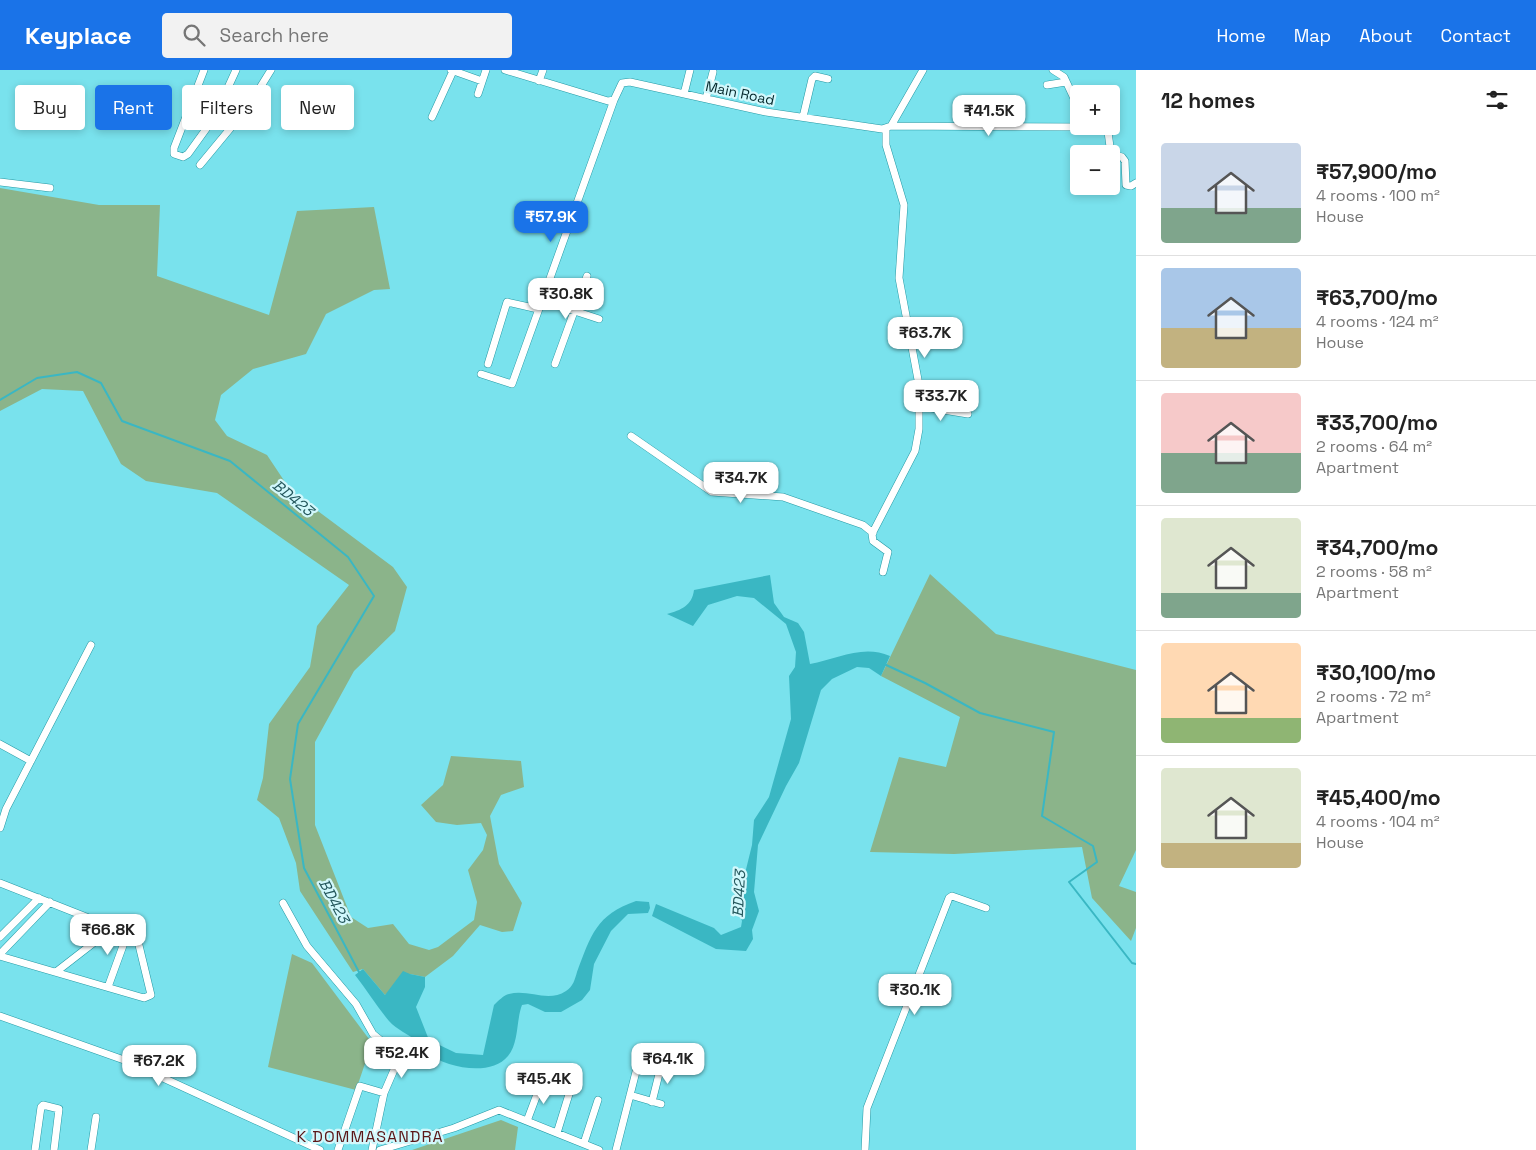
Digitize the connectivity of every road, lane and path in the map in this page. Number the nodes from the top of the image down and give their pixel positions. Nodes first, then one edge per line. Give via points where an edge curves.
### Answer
1 (204, 70) edge
2 (236, 70) edge
3 (271, 70) edge
4 (452, 70) edge
5 (486, 70) edge
6 (544, 70) edge
7 (690, 70) edge
8 (923, 70) edge
9 (1053, 70) edge
10 (510, 71) edge
11 (713, 72) dead end
12 (828, 79) dead end
13 (482, 81) junction
14 (539, 81) junction
15 (1066, 82) junction
16 (1047, 85) dead end
17 (1070, 90) edge
18 (478, 94) dead end
19 (684, 94) junction
20 (706, 99) junction
21 (614, 100) junction
22 (432, 117) dead end
23 (803, 117) junction
24 (888, 127) junction
25 (1070, 127) edge
26 (1120, 156) edge
27 (200, 165) dead end
28 (0, 182) edge
29 (1136, 183) edge
30 (50, 188) dead end
31 (587, 276) dead end
32 (541, 300) junction
33 (538, 309) junction
34 (574, 311) junction
35 (598, 319) dead end
36 (488, 364) dead end
37 (555, 364) dead end
38 (482, 374) dead end
39 (919, 406) junction
40 (968, 414) dead end
41 (631, 436) dead end
42 (873, 533) junction
43 (882, 572) dead end
44 (91, 644) dead end
45 (0, 744) edge
46 (31, 761) junction
47 (3, 807) edge
48 (0, 828) edge
49 (0, 883) edge
50 (39, 898) junction
51 (50, 902) junction
52 (283, 903) dead end
53 (986, 908) dead end
54 (114, 927) junction
55 (128, 932) junction
56 (0, 937) edge
57 (0, 955) edge
58 (56, 972) junction
59 (108, 987) junction
60 (0, 1016) edge
61 (640, 1056) dead end
62 (662, 1062) dead end
63 (542, 1081) dead end
64 (570, 1091) dead end
65 (384, 1093) junction
66 (630, 1095) junction
67 (598, 1100) dead end
68 (652, 1102) junction
69 (661, 1104) dead end
70 (96, 1116) dead end
71 (527, 1121) junction
72 (557, 1133) junction
73 (584, 1143) junction
74 (35, 1150) edge
75 (54, 1150) edge
76 (91, 1150) edge
77 (320, 1150) edge
78 (338, 1150) edge
79 (372, 1150) edge
80 (380, 1150) edge
81 (599, 1150) edge
82 (616, 1150) edge
83 (865, 1150) edge

1 - 2 street via 174,148 174,154 183,157 214,118
3 - 27 street via 248,106
4 - 13 street
4 - 22 street
5 - 13 street
6 - 14 street
7 - 19 street
8 - 24 street
9 - 15 street
10 - 14 street
11 - 20 street
12 - 23 street via 812,78
13 - 18 street
14 - 21 street
15 - 16 street
15 - 17 street
19 - 20 street, Main Road
19 - 21 street, Main Road via 625,82 619,87
20 - 23 street, Main Road
21 - 32 street
23 - 24 street, Main Road via 882,129
24 - 25 street, Main Road
24 - 39 street via 886,145 904,205 899,278 919,385
26 - 29 street via 1125,161 1126,184
28 - 30 street
31 - 34 street
32 - 33 street
32 - 34 street
33 - 36 street via 507,302
33 - 38 street via 512,384
34 - 35 street
34 - 37 street
39 - 40 street
39 - 42 street via 915,451
41 - 42 street via 712,492 783,497 863,526
42 - 43 street via 873,541 888,552
44 - 46 street
45 - 46 street
46 - 47 street
47 - 48 street
49 - 50 street
50 - 51 street
50 - 56 street
51 - 54 street
51 - 57 street
52 - 65 street via 307,946 356,1004 373,1034 400,1056
53 - 83 street via 950,897 867,1108
54 - 55 street
54 - 58 street
55 - 59 street
55 - 59 street via 139,938 151,995 144,998
57 - 58 street
58 - 59 street
60 - 77 street via 124,1060
61 - 66 street
62 - 68 street
63 - 71 street
64 - 72 street
65 - 78 street via 360,1086
65 - 79 street
66 - 68 street
66 - 82 street
67 - 73 street
68 - 69 street
70 - 76 street
71 - 72 street
71 - 80 street via 499,1110 454,1128
72 - 73 street
73 - 81 street
74 - 75 street via 40,1107 44,1105 59,1109

